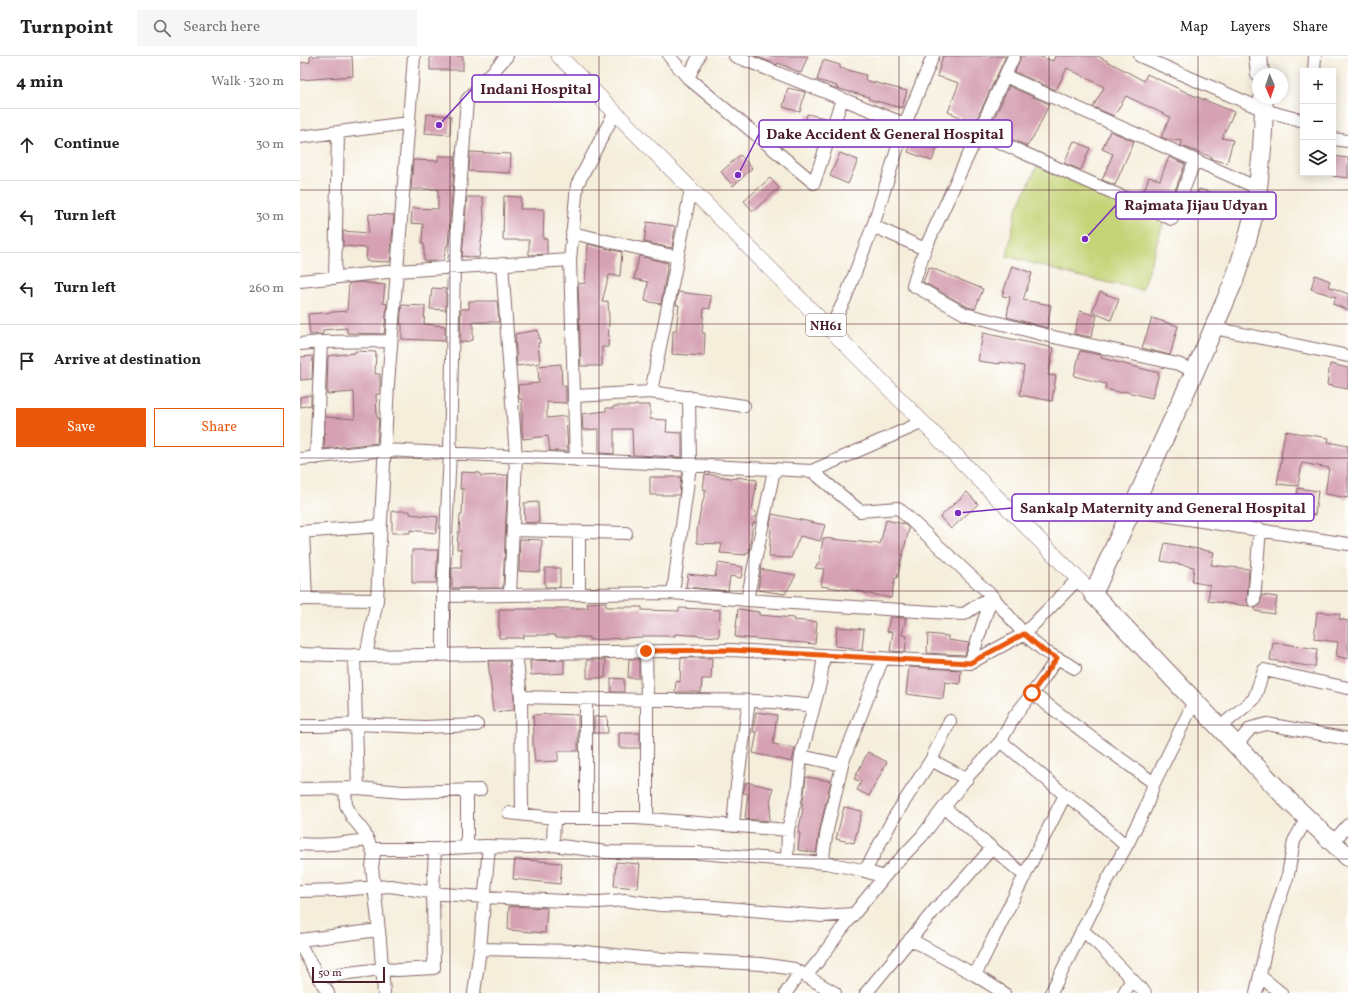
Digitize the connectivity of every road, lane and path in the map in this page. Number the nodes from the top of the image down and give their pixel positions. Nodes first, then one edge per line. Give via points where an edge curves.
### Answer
1 (414, 56) edge
2 (507, 56) edge
3 (559, 56) edge
4 (669, 56) edge
5 (699, 56) edge
6 (735, 56) edge
7 (933, 56) edge
8 (1014, 56) edge
9 (1140, 56) edge
10 (1258, 56) edge
11 (1317, 56) edge
12 (1259, 68) edge
13 (1315, 68) edge
14 (1005, 76) junction
15 (688, 78) junction
16 (842, 99) junction
17 (1252, 100) edge
18 (1263, 104) edge
19 (615, 112) junction
20 (1300, 119) edge
21 (408, 123) junction
22 (905, 124) junction
23 (338, 132) junction
24 (979, 132) junction
25 (300, 137) edge
26 (1336, 139) edge
27 (1348, 141) edge
28 (1195, 160) junction
29 (1258, 188) junction
30 (691, 189) junction
31 (872, 226) junction
32 (572, 233) junction
33 (925, 249) junction
34 (677, 258) junction
35 (570, 260) junction
36 (502, 264) junction
37 (454, 267) junction
38 (397, 271) junction
39 (335, 278) junction
40 (300, 281) edge
41 (1214, 328) junction
42 (830, 329) junction
43 (392, 341) junction
44 (321, 342) junction
45 (300, 344) edge
46 (1348, 356) edge
47 (1195, 371) junction
48 (651, 392) junction
49 (574, 396) junction
50 (689, 397) junction
51 (744, 406) dead end
52 (923, 422) junction
53 (385, 450) junction
54 (450, 453) junction
55 (516, 457) junction
56 (316, 458) junction
57 (300, 459) edge
58 (576, 460) junction
59 (690, 466) junction
60 (774, 470) junction
61 (812, 471) junction
62 (1144, 512) dead end
63 (380, 526) junction
64 (1260, 529) junction
65 (513, 530) junction
66 (301, 532) edge
67 (579, 532) junction
68 (626, 533) dead end
69 (1348, 544) edge
70 (1078, 578) junction
71 (579, 594) junction
72 (673, 594) junction
73 (1093, 594) junction
74 (510, 595) junction
75 (443, 596) junction
76 (992, 596) junction
77 (303, 599) edge
78 (377, 600) junction
79 (747, 600) junction
80 (1254, 601) dead end
81 (1024, 634) junction
82 (646, 651) junction
83 (516, 653) junction
84 (300, 654) edge
85 (443, 654) junction
86 (354, 655) junction
87 (824, 655) junction
88 (366, 656) junction
89 (883, 658) junction
90 (1057, 658) junction
91 (970, 663) junction
92 (1075, 668) dead end
93 (1348, 688) edge
94 (1032, 693) junction
95 (521, 697) junction
96 (586, 698) junction
97 (647, 700) junction
98 (749, 700) junction
99 (1195, 700) junction
100 (814, 706) junction
101 (950, 721) dead end
102 (355, 724) junction
103 (477, 725) dead end
104 (300, 726) edge
105 (1220, 727) junction
106 (1348, 739) edge
107 (1001, 741) junction
108 (1236, 744) junction
109 (801, 756) junction
110 (931, 760) junction
111 (842, 765) junction
112 (967, 779) junction
113 (1154, 783) junction
114 (345, 788) junction
115 (358, 788) junction
116 (300, 790) edge
117 (468, 790) junction
118 (480, 790) dead end
119 (1065, 794) junction
120 (945, 808) junction
121 (509, 813) dead end
122 (522, 814) junction
123 (554, 818) junction
124 (586, 818) junction
125 (1308, 818) junction
126 (647, 819) junction
127 (1348, 825) edge
128 (733, 826) junction
129 (788, 830) junction
130 (1333, 842) junction
131 (300, 844) edge
132 (370, 845) junction
133 (553, 845) junction
134 (489, 846) junction
135 (1126, 846) junction
136 (467, 847) junction
137 (992, 848) junction
138 (435, 849) junction
139 (1348, 857) edge
140 (787, 860) junction
141 (822, 863) junction
142 (865, 871) junction
143 (1025, 876) junction
144 (884, 877) junction
145 (375, 887) junction
146 (300, 891) edge
147 (433, 892) junction
148 (485, 897) junction
149 (854, 914) junction
150 (379, 930) junction
151 (1082, 930) junction
152 (910, 939) junction
153 (300, 940) edge
154 (300, 945) edge
155 (480, 949) junction
156 (382, 970) junction
157 (803, 974) junction
158 (975, 975) junction
159 (1260, 976) junction
160 (320, 979) junction
161 (1132, 979) junction
162 (328, 993) edge
163 (384, 993) edge
164 (474, 993) edge
165 (786, 993) edge
166 (835, 993) edge
167 (866, 993) edge
168 (1004, 993) edge
169 (1051, 993) edge
170 (1124, 993) edge
171 (1145, 993) edge
172 (1256, 993) edge
173 (1281, 993) edge

1 - 21 street
2 - 37 street via 467,100
3 - 19 main road, NH61
4 - 15 street
5 - 15 street
6 - 16 street
7 - 22 street
8 - 14 street
9 - 17 street
10 - 12 highway
11 - 13 street
14 - 24 street
14 - 28 street
15 - 16 street via 814,183
16 - 22 street
18 - 20 street
18 - 29 highway
19 - 30 main road, NH61
19 - 32 street via 577,185
21 - 23 street
21 - 38 street
22 - 31 street
23 - 25 street
23 - 39 street
24 - 28 street via 1172,219
24 - 33 street
26 - 27 street
28 - 29 street
29 - 41 highway via 1246,244
30 - 34 street
30 - 42 main road, NH61
31 - 33 street
31 - 42 street via 846,299
32 - 34 street
32 - 35 street
33 - 47 street via 913,285 965,314 1049,336 1178,364
34 - 48 street
35 - 36 street
35 - 49 street
36 - 37 street
36 - 55 street
37 - 38 street
37 - 54 street
38 - 39 street
38 - 43 street
39 - 40 street
41 - 46 street
41 - 47 highway
42 - 52 main road, NH61
43 - 44 street
43 - 53 street
44 - 45 street
44 - 56 street
47 - 73 highway
48 - 49 street
48 - 50 street
49 - 58 street
50 - 51 street
50 - 59 street
52 - 61 street
52 - 70 main road, NH61
53 - 54 street
53 - 56 street
53 - 63 street
54 - 55 street
54 - 75 street
55 - 58 street
55 - 65 street
56 - 57 street
58 - 59 street
59 - 60 street
59 - 72 street
60 - 61 street
60 - 79 street
61 - 76 street via 860,511 898,508
62 - 64 street
63 - 66 street
63 - 78 street
64 - 69 street
64 - 80 street
65 - 67 street
65 - 74 street
66 - 77 street
67 - 68 street
67 - 71 street
70 - 73 main road, NH61
70 - 81 street
71 - 72 street
71 - 74 street
72 - 79 street
73 - 99 highway, NH61
74 - 75 street
75 - 85 street
76 - 79 street via 964,614
76 - 81 street
76 - 91 street
77 - 78 street
78 - 88 street
81 - 90 street
81 - 91 street
82 - 83 street
82 - 87 street via 730,650
82 - 97 street
83 - 85 street
83 - 95 street
84 - 86 street
85 - 88 street
86 - 88 street
86 - 102 street
87 - 89 street
87 - 100 street
89 - 91 street
89 - 111 street
90 - 92 street
90 - 94 street
93 - 105 street via 1264,670 1254,699
94 - 107 street via 1014,717
94 - 113 street
95 - 96 street
95 - 122 street
96 - 97 street
96 - 124 street
97 - 98 street
97 - 126 street
98 - 100 street
98 - 128 street
99 - 105 highway, NH61
99 - 113 street
100 - 109 street
101 - 110 street
102 - 103 street via 425,727
102 - 104 street
102 - 115 street
105 - 108 highway, NH61
106 - 108 street via 1267,724 1250,728
107 - 112 street
107 - 119 street
108 - 125 highway, NH61
109 - 111 street
109 - 129 street
110 - 112 street
110 - 142 street via 893,818
111 - 141 street
112 - 120 street
113 - 135 street via 1146,807
114 - 115 street
114 - 116 street
114 - 132 street via 346,805
115 - 117 street via 403,792
117 - 118 street
117 - 136 street
119 - 135 street
119 - 143 street
120 - 137 street
120 - 144 street
121 - 122 street
122 - 123 street
123 - 124 street
123 - 133 street
124 - 126 street
125 - 130 highway, NH61
125 - 159 street via 1294,841 1288,875 1276,907
126 - 128 street
127 - 130 street
128 - 129 street
129 - 140 street
130 - 139 highway, NH61
131 - 132 street
132 - 138 street
132 - 145 street via 374,854 372,867
133 - 134 street
133 - 140 street via 608,852 700,853
134 - 136 street
134 - 148 street
135 - 151 street
136 - 138 street
137 - 143 street
137 - 152 street
138 - 147 street
140 - 141 street
141 - 142 street
142 - 144 street
143 - 158 street
144 - 149 street
145 - 146 street
145 - 147 street via 390,886
145 - 150 street
147 - 148 street
147 - 156 street via 434,968
148 - 149 street via 599,902 625,900 660,905 822,916
148 - 155 street
149 - 157 street
150 - 153 street
150 - 156 street
151 - 161 street
151 - 169 street
152 - 158 street
152 - 167 street
154 - 160 street
155 - 157 street via 576,951 642,958 761,964 794,969
155 - 164 street
156 - 160 street
156 - 163 street
157 - 165 street
157 - 166 street
158 - 168 street
159 - 172 street
159 - 173 street
160 - 162 street
161 - 170 street
161 - 171 street

